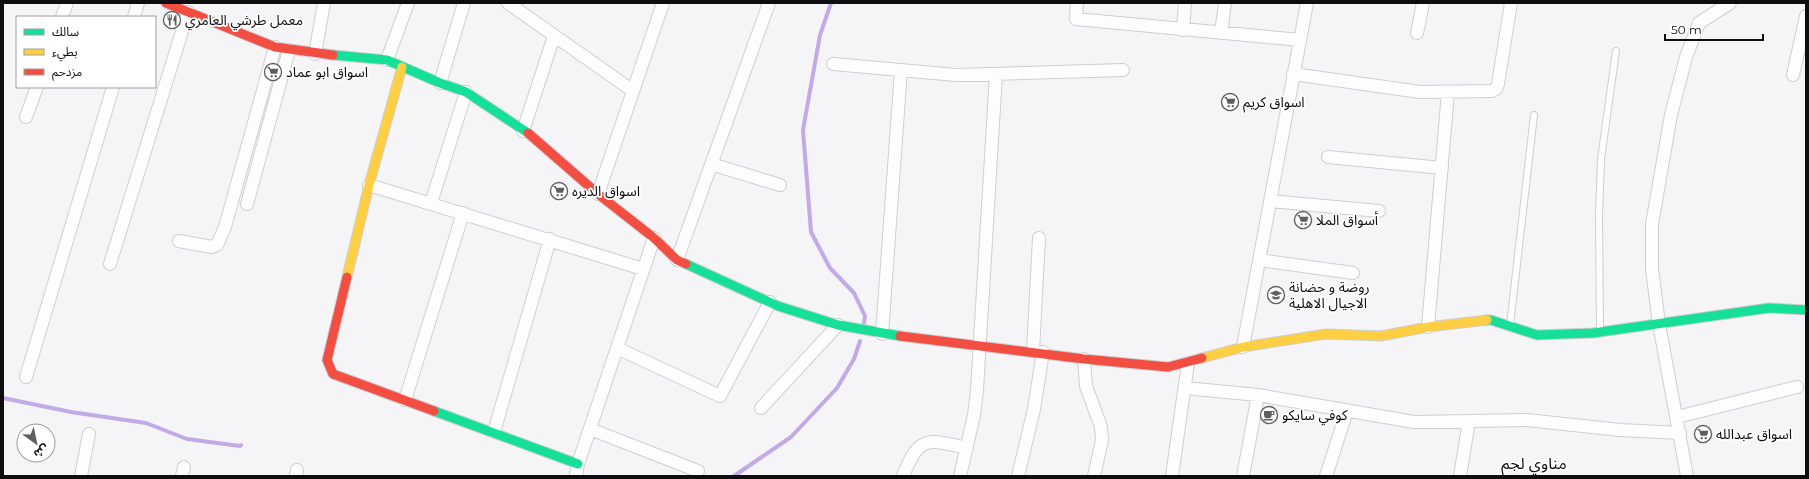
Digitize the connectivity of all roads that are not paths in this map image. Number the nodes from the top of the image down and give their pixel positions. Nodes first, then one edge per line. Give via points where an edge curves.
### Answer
1 (67, 3) edge
2 (138, 3) edge
3 (166, 3) edge
4 (324, 3) edge
5 (408, 3) edge
6 (464, 3) edge
7 (508, 3) edge
8 (663, 3) edge
9 (769, 3) edge
10 (1078, 3) edge
11 (1185, 3) edge
12 (1225, 3) edge
13 (1307, 3) edge
14 (1423, 3) edge
15 (1511, 3) edge
16 (1730, 3) edge
17 (188, 12) junction
18 (62, 16) edge
19 (134, 16) edge
20 (1806, 16) edge
21 (1183, 30) junction
22 (1221, 33) junction
23 (1417, 33) dead end
24 (554, 36) junction
25 (1300, 40) junction
26 (275, 47) junction
27 (289, 50) junction
28 (1616, 51) dead end
29 (314, 54) junction
30 (387, 60) junction
31 (833, 64) dead end
32 (402, 67) junction
33 (901, 70) junction
34 (1123, 70) dead end
35 (996, 74) junction
36 (1293, 74) junction
37 (1793, 75) dead end
38 (440, 83) junction
39 (37, 88) edge
40 (113, 88) edge
41 (633, 91) junction
42 (466, 92) junction
43 (1448, 92) junction
44 (1534, 115) dead end
45 (26, 117) dead end
46 (523, 130) junction
47 (1328, 157) dead end
48 (711, 164) junction
49 (1442, 168) junction
50 (369, 185) junction
51 (780, 185) dead end
52 (598, 194) junction
53 (1270, 201) junction
54 (431, 203) junction
55 (247, 204) dead end
56 (1379, 211) dead end
57 (463, 213) junction
58 (654, 238) junction
59 (1039, 238) dead end
60 (550, 239) junction
61 (179, 241) dead end
62 (677, 260) junction
63 (1259, 260) junction
64 (110, 264) dead end
65 (644, 269) junction
66 (1353, 273) dead end
67 (770, 302) junction
68 (1806, 310) edge
69 (1659, 324) junction
70 (838, 325) junction
71 (1509, 326) junction
72 (1428, 327) junction
73 (1600, 332) junction
74 (882, 334) junction
75 (979, 345) junction
76 (1243, 347) junction
77 (617, 348) junction
78 (1038, 352) junction
79 (1084, 359) junction
80 (1188, 363) junction
81 (26, 377) dead end
82 (1797, 387) dead end
83 (1185, 388) junction
84 (1258, 395) junction
85 (405, 400) junction
86 (761, 408) dead end
87 (1347, 411) junction
88 (1677, 417) junction
89 (1469, 421) junction
90 (590, 429) junction
91 (494, 432) junction
92 (1680, 433) junction
93 (89, 434) dead end
94 (967, 448) junction
95 (578, 464) junction
96 (698, 471) dead end
97 (81, 476) edge
98 (576, 476) edge
99 (903, 476) edge
100 (960, 476) edge
101 (1018, 476) edge
102 (1094, 476) edge
103 (1172, 476) edge
104 (1243, 476) edge
105 (1326, 476) edge
106 (1460, 476) edge
107 (1687, 476) edge

1 - 18 street
2 - 19 street
3 - 17 street
4 - 29 street
5 - 30 street
6 - 38 street
7 - 24 street
8 - 41 street
9 - 48 street
10 - 21 street via 1076,19
11 - 21 street
12 - 22 street
13 - 25 street
14 - 23 street
15 - 43 street via 1496,89
16 - 69 street via 1699,23 1686,57 1671,115 1652,224 1652,269
17 - 26 street
17 - 64 street
20 - 37 street
21 - 22 street
22 - 25 street
24 - 41 street
24 - 46 street
25 - 36 street
26 - 27 street
26 - 61 street via 225,228 217,245 212,247
27 - 29 street
27 - 55 street
28 - 73 lane via 1601,159
29 - 30 street
30 - 32 street
31 - 33 street
32 - 38 street
32 - 50 street
33 - 35 street via 956,75
33 - 74 street
34 - 35 street
35 - 75 street
36 - 43 street via 1420,92
36 - 53 street
38 - 42 street
39 - 45 street
40 - 81 street
41 - 52 street
42 - 46 street
42 - 54 street
43 - 49 street
44 - 71 lane
46 - 52 street
47 - 49 street
48 - 51 street
48 - 62 street
49 - 72 street
50 - 54 street
50 - 85 street via 327,360 333,374
52 - 58 street
53 - 56 street
53 - 63 street
54 - 57 street
57 - 60 street
57 - 85 street
58 - 62 street
58 - 65 street
59 - 78 street
60 - 65 street
60 - 91 street
62 - 67 street
63 - 66 street
63 - 76 street
65 - 77 street
67 - 70 street
67 - 77 street via 720,396
68 - 69 street via 1769,308
69 - 73 street
69 - 88 street
70 - 74 street
70 - 86 street
71 - 72 street via 1491,320
71 - 73 street via 1537,335
72 - 76 street via 1381,336 1326,334
74 - 75 street
75 - 78 street
75 - 94 street via 977,390
76 - 80 street
77 - 90 street
78 - 79 street
78 - 101 street via 1034,409
79 - 80 street via 1168,367
79 - 102 street via 1086,386 1101,427 1102,440
80 - 83 street
82 - 88 street
83 - 84 street
83 - 103 street
84 - 87 street
84 - 104 street
85 - 91 street
87 - 89 street via 1414,422
87 - 105 street
88 - 92 street
89 - 92 street via 1527,420 1620,430
89 - 106 street
90 - 95 street
90 - 96 street
91 - 95 street
92 - 107 street
93 - 97 street
94 - 99 street via 931,441 921,444 914,452
94 - 100 street
95 - 98 street

